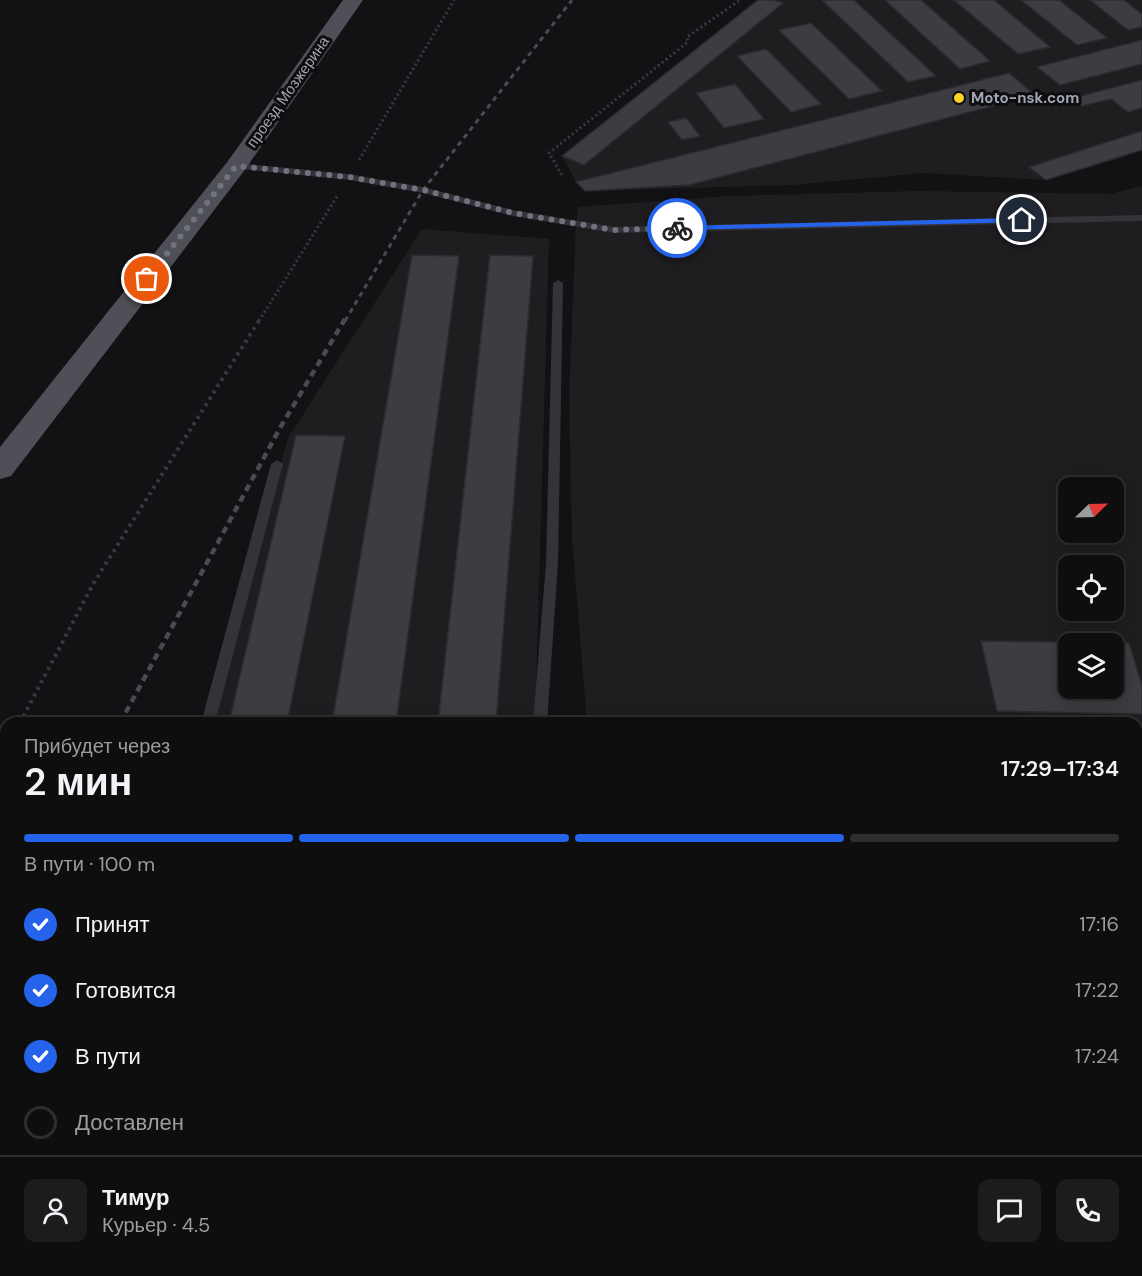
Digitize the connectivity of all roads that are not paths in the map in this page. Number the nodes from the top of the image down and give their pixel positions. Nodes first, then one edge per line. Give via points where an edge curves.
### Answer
1 (353, 0) edge
2 (236, 166) junction
3 (1142, 218) edge
4 (558, 283) dead end
5 (277, 464) dead end
6 (0, 468) edge
7 (209, 717) edge
8 (540, 717) edge

1 - 2 main road, проезд Мозжерина
2 - 3 lane via 349,177 423,190 513,213 614,230
2 - 6 main road, проезд Мозжерина
4 - 8 lane via 552,563
5 - 7 lane

